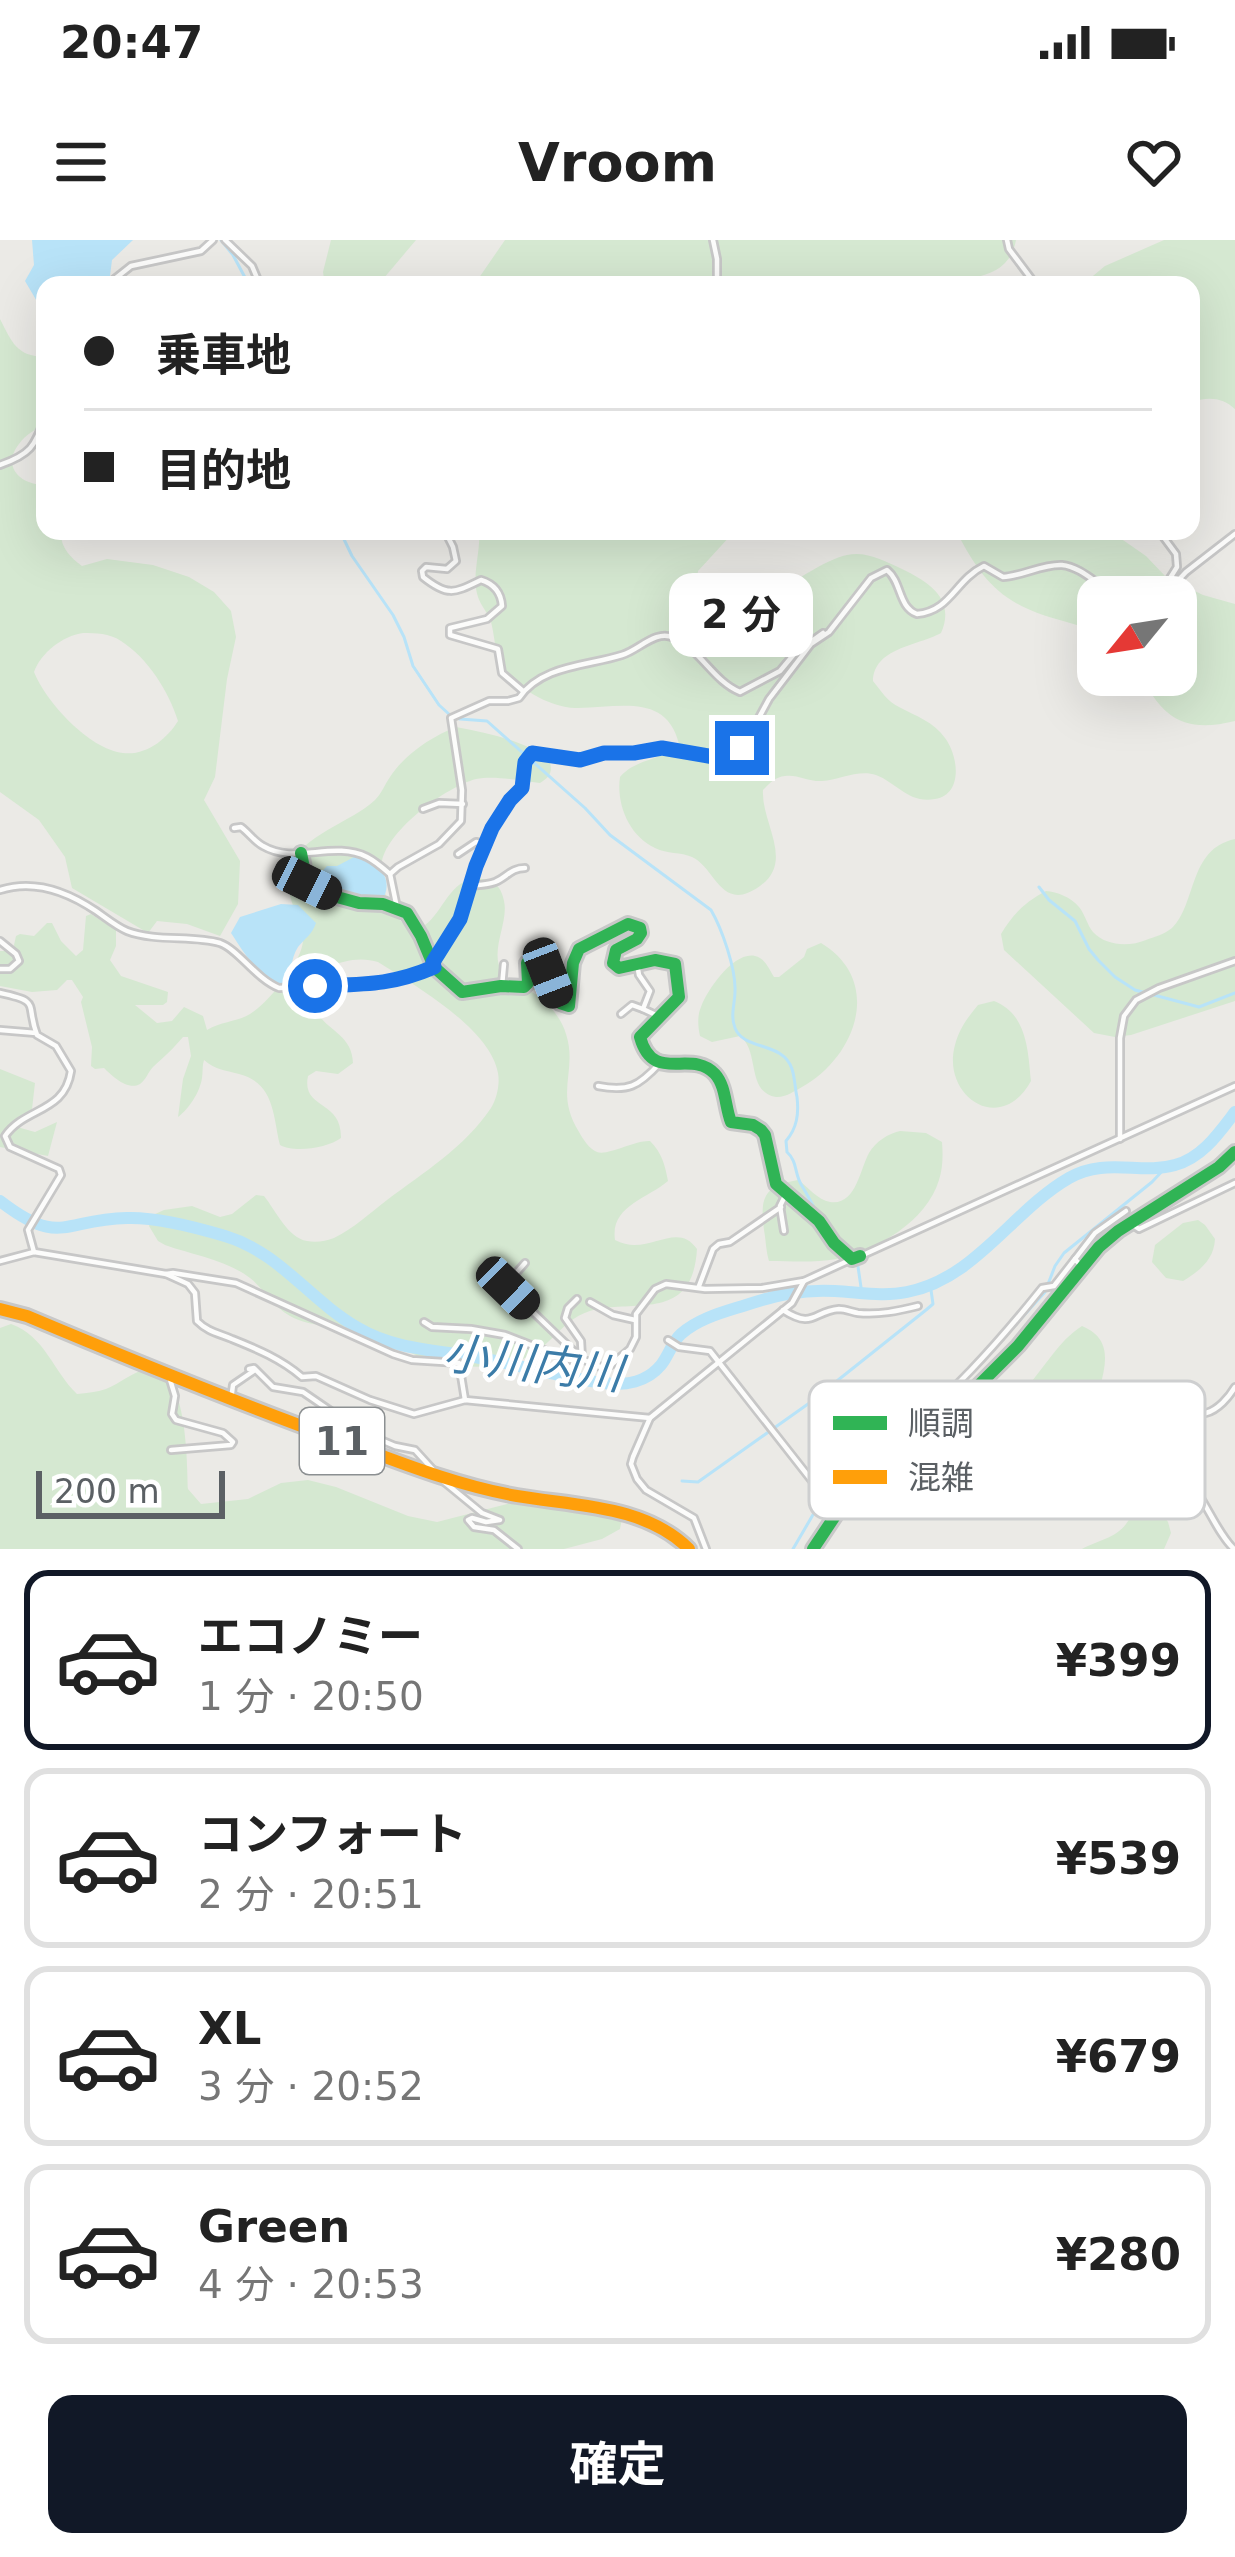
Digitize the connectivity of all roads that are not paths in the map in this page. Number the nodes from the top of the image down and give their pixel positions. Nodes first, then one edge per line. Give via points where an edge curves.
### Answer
1 (213, 240) edge
2 (225, 240) edge
3 (713, 240) edge
4 (1007, 240) edge
5 (118, 276) edge
6 (256, 276) edge
7 (716, 276) edge
8 (1030, 276) edge
9 (36, 442) edge
10 (0, 465) edge
11 (1235, 534) edge
12 (450, 540) edge
13 (1165, 540) edge
14 (1085, 576) edge
15 (1172, 576) edge
16 (1182, 576) edge
17 (829, 632) junction
18 (523, 691) junction
19 (463, 804) junction
20 (423, 809) dead end
21 (235, 829) dead end
22 (484, 844) junction
23 (301, 854) junction
24 (458, 854) dead end
25 (525, 868) dead end
26 (390, 874) junction
27 (470, 886) junction
28 (0, 890) edge
29 (398, 908) junction
30 (0, 941) edge
31 (1235, 961) edge
32 (504, 964) dead end
33 (637, 964) junction
34 (434, 965) junction
35 (0, 969) edge
36 (502, 986) junction
37 (0, 994) edge
38 (644, 1010) junction
39 (621, 1014) dead end
40 (660, 1016) junction
41 (0, 1030) edge
42 (36, 1033) junction
43 (659, 1064) junction
44 (598, 1086) dead end
45 (1235, 1086) edge
46 (1120, 1138) junction
47 (1235, 1152) edge
48 (1235, 1183) edge
49 (783, 1201) junction
50 (1129, 1217) junction
51 (784, 1231) dead end
52 (34, 1252) junction
53 (855, 1258) junction
54 (0, 1261) edge
55 (525, 1263) dead end
56 (1079, 1263) junction
57 (166, 1274) junction
58 (804, 1281) junction
59 (699, 1288) junction
60 (577, 1299) dead end
61 (590, 1302) dead end
62 (918, 1306) dead end
63 (0, 1309) edge
64 (783, 1310) junction
65 (635, 1320) junction
66 (424, 1322) dead end
67 (668, 1340) dead end
68 (581, 1359) junction
69 (718, 1362) junction
70 (169, 1376) junction
71 (958, 1381) edge
72 (983, 1381) edge
73 (1235, 1387) edge
74 (231, 1400) junction
75 (465, 1400) junction
76 (1205, 1414) edge
77 (650, 1418) junction
78 (171, 1450) dead end
79 (437, 1476) junction
80 (809, 1477) edge
81 (1205, 1507) edge
82 (833, 1519) edge
83 (518, 1549) edge
84 (688, 1549) edge
85 (706, 1549) edge
86 (813, 1549) edge
87 (1234, 1549) edge

1 - 5 street via 201,251
2 - 6 street
3 - 7 street
4 - 8 street
9 - 10 street
11 - 16 street
12 - 18 street via 456,561 447,569 426,567 423,578 456,592 490,583 502,606 487,619 450,628 450,635 498,649 502,673
13 - 15 street via 1178,568
14 - 17 street via 1049,566 1003,577 984,566 941,608 917,614 887,570 871,578
17 - 18 street via 740,692 663,636
17 - 22 street via 794,665 732,755 662,748 580,760 532,753 522,788
18 - 19 street via 451,718
19 - 20 street
19 - 26 street via 461,821 439,844
21 - 23 street via 271,850
22 - 24 street
22 - 27 street
23 - 26 street via 352,851
23 - 29 main road via 307,883 337,898
25 - 27 street
26 - 29 street
27 - 34 street
28 - 34 street via 52,888 125,931 222,944 279,988 388,983
29 - 34 main road
30 - 35 street via 19,961
31 - 46 street via 1159,988 1124,1016
32 - 36 street
33 - 36 main road via 614,963 616,950 641,933 628,924 578,949 569,1006 560,1004 539,957 527,963 524,987
33 - 38 street via 650,991
33 - 40 main road via 675,964 679,997
34 - 36 main road via 462,992
37 - 42 street via 32,1005
38 - 39 street via 636,1004
38 - 40 street
40 - 43 main road via 640,1037
41 - 42 street
42 - 52 street via 71,1071 62,1096 5,1136 10,1147 59,1169 60,1181 31,1226
43 - 44 street via 630,1086
43 - 49 main road via 714,1072 731,1122 765,1135
45 - 46 street
46 - 53 street
47 - 50 main road
48 - 50 street via 1139,1229
49 - 51 street
49 - 53 main road via 819,1221
49 - 59 street via 713,1249
50 - 56 main road
52 - 54 street
52 - 57 street
53 - 58 street
55 - 68 street via 508,1288
56 - 71 street via 1042,1288
56 - 72 main road
57 - 75 street via 236,1283 393,1354 459,1363
57 - 75 street via 195,1292 197,1321 208,1332 285,1362 302,1377 414,1414
58 - 59 street
58 - 64 street
59 - 65 street via 655,1289
60 - 68 street via 566,1318 581,1341
61 - 65 street
62 - 64 street via 839,1309 809,1321
63 - 70 main road, 11
64 - 69 street
65 - 68 street via 636,1337 611,1365
66 - 68 street via 506,1335
67 - 69 street via 710,1351
69 - 77 street
69 - 80 street
70 - 74 main road, 11
70 - 78 street via 176,1420 233,1442
73 - 76 street
74 - 79 main road, 11
74 - 79 street via 233,1385 252,1369 360,1431 415,1450
75 - 77 street
77 - 85 street via 632,1464 637,1479 694,1518
79 - 83 street via 500,1520 469,1520 474,1527 494,1530
79 - 84 main road, 11 via 641,1517
81 - 87 street
82 - 86 main road

